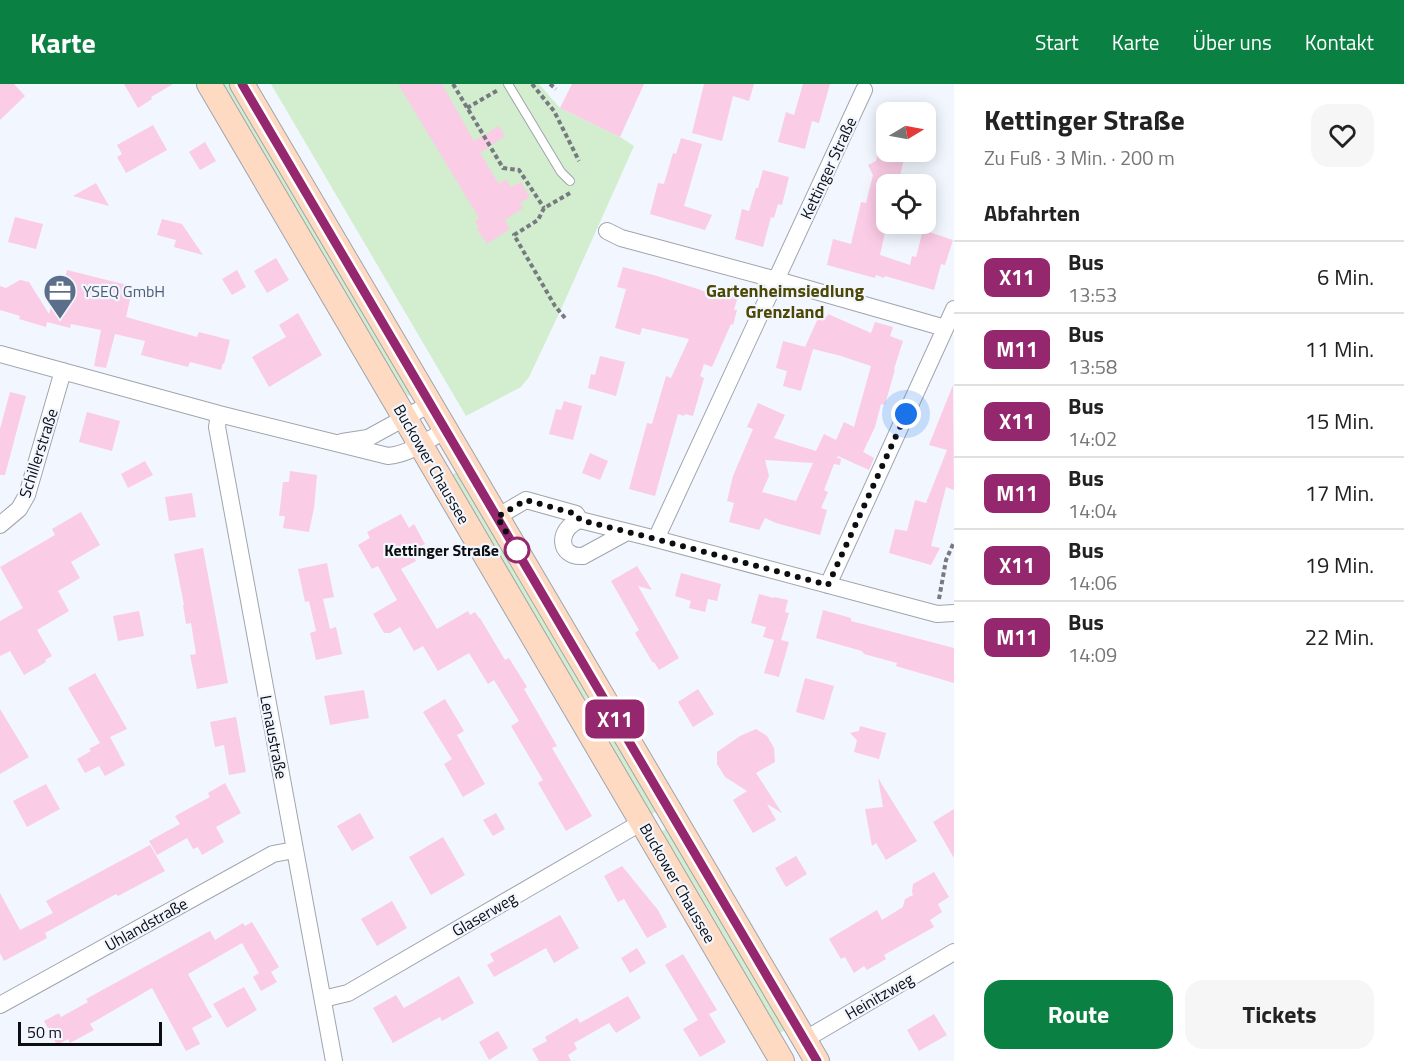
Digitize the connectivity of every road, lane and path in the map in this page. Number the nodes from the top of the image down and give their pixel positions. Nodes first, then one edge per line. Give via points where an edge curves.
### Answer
1 (208, 84) edge
2 (242, 84) edge
3 (453, 84) edge
4 (508, 84) edge
5 (532, 84) edge
6 (550, 84) edge
7 (556, 89) dead end
8 (864, 90) dead end
9 (467, 108) junction
10 (579, 161) dead end
11 (570, 182) dead end
12 (576, 189) dead end
13 (544, 208) junction
14 (607, 231) dead end
15 (777, 280) junction
16 (954, 309) edge
17 (566, 318) dead end
18 (945, 328) junction
19 (0, 354) edge
20 (63, 371) junction
21 (430, 404) junction
22 (219, 414) junction
23 (405, 418) junction
24 (445, 430) junction
25 (333, 443) junction
26 (421, 445) junction
27 (497, 517) junction
28 (580, 520) junction
29 (0, 525) edge
30 (627, 532) junction
31 (656, 539) junction
32 (954, 542) edge
33 (828, 585) junction
34 (946, 614) edge
35 (954, 620) edge
36 (642, 822) junction
37 (294, 850) junction
38 (954, 952) edge
39 (323, 999) junction
40 (0, 1005) edge
41 (804, 1040) junction
42 (334, 1061) edge
43 (782, 1061) edge
44 (817, 1061) edge

1 - 23 main road, Buckower Chaussee
2 - 21 main road, Buckower Chaussee
3 - 9 path
4 - 9 path
4 - 11 lane
5 - 10 path via 554,111
6 - 7 path
8 - 15 street, Kettinger Straße
9 - 13 path via 503,168 519,170
12 - 13 path
13 - 17 path via 538,219 514,235
14 - 15 street
15 - 18 street
15 - 31 street, Kettinger Straße
16 - 18 street
18 - 33 street
19 - 20 street
20 - 22 street
20 - 29 street, Schillerstraße via 27,495 19,509
21 - 23 street
21 - 24 main road, Buckower Chaussee
22 - 25 street
22 - 37 street, Lenaustraße via 217,427
23 - 25 street via 368,438
23 - 26 main road, Buckower Chaussee
24 - 26 street
24 - 27 main road, Buckower Chaussee
25 - 26 street via 388,456
26 - 36 main road, Buckower Chaussee
27 - 28 street via 526,500 576,514
27 - 41 main road, Buckower Chaussee
28 - 30 street
28 - 30 street via 571,523 563,536 568,553 575,557
30 - 31 street
31 - 33 street
32 - 34 path via 946,560
33 - 34 street
34 - 35 lane
36 - 39 street, Glaserweg via 348,993
36 - 43 main road, Buckower Chaussee
37 - 39 street, Lenaustraße
37 - 40 street, Uhlandstraße via 273,854
38 - 41 street, Heinitzweg
39 - 42 street, Lenaustraße
41 - 44 main road, Buckower Chaussee

